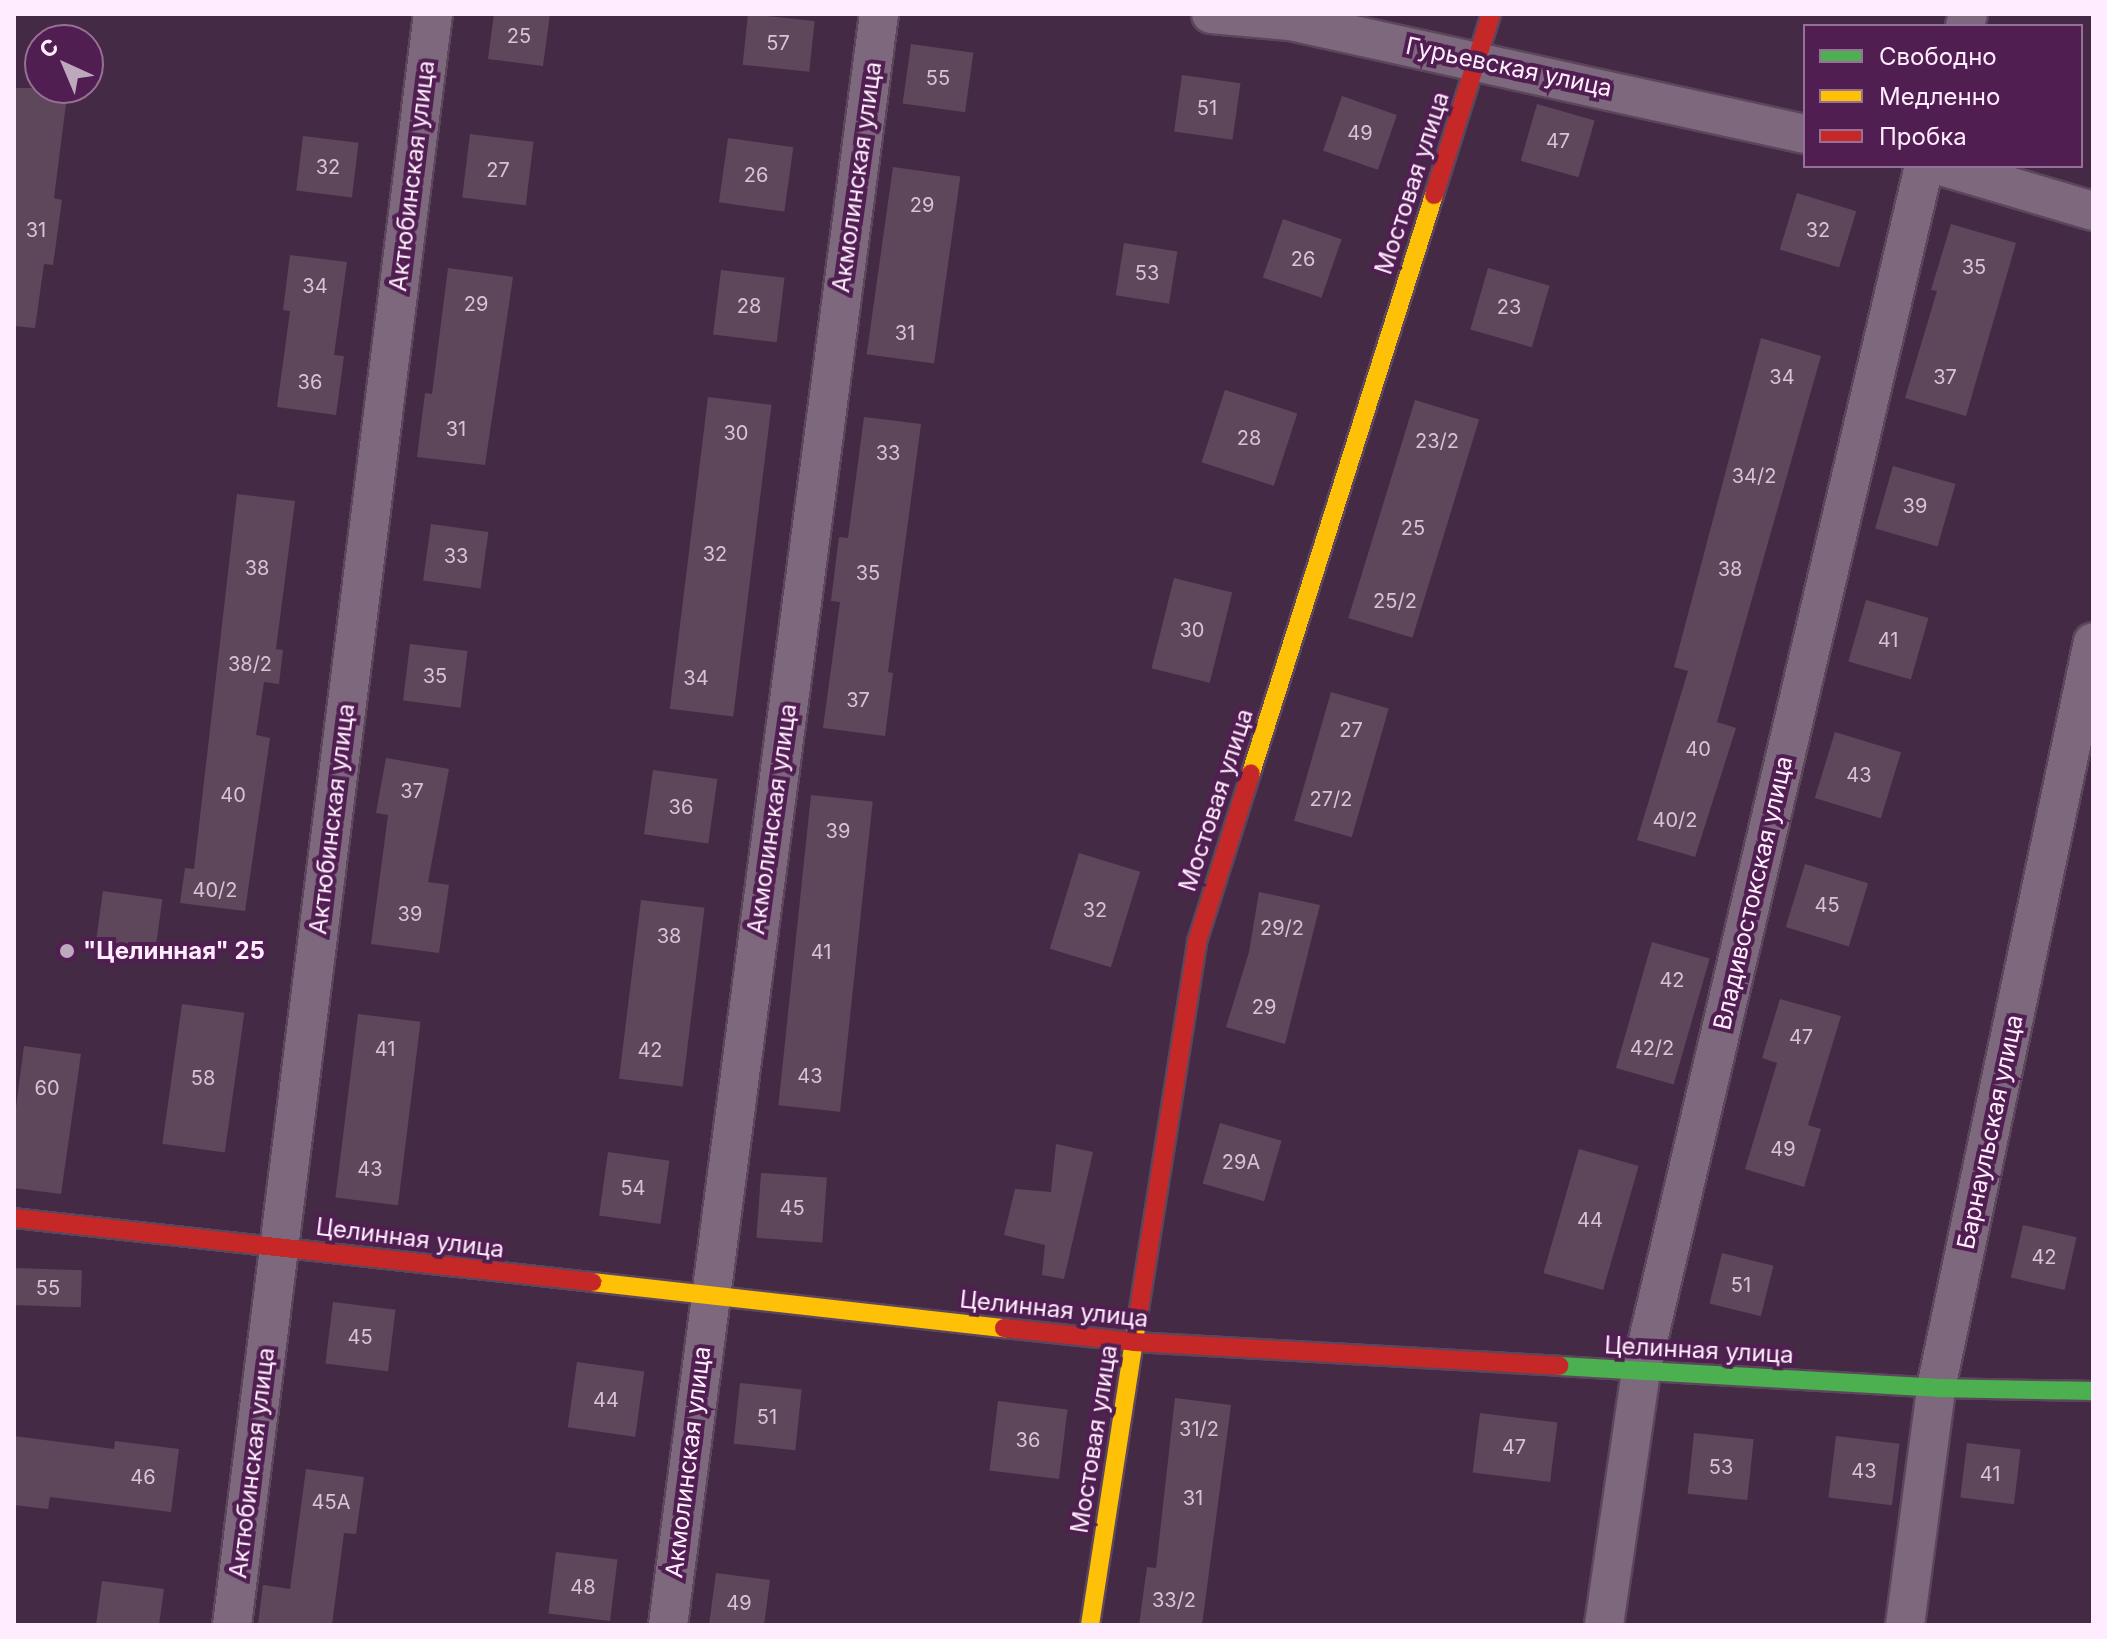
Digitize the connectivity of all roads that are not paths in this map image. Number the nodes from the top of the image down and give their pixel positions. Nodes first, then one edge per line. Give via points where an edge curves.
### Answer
1 (433, 14) edge
2 (879, 14) edge
3 (1211, 14) edge
4 (1491, 14) edge
5 (1291, 17) edge
6 (1477, 58) junction
7 (1803, 134) edge
8 (1924, 168) edge
9 (1948, 168) edge
10 (2093, 211) edge
11 (2093, 642) edge
12 (14, 1218) edge
13 (279, 1246) junction
14 (709, 1299) junction
15 (1134, 1342) junction
16 (1641, 1370) junction
17 (1936, 1388) junction
18 (2093, 1391) edge
19 (232, 1625) edge
20 (668, 1625) edge
21 (1090, 1625) edge
22 (1604, 1625) edge
23 (1905, 1625) edge

1 - 13 street, Актюбинская улица
2 - 14 street, Акмолинская улица
3 - 5 street, Гурьевская улица
4 - 6 street, Мостовая улица
5 - 6 street, Гурьевская улица
6 - 7 street, Гурьевская улица
6 - 15 street, Мостовая улица via 1197,942
8 - 16 street, Владивостокская улица
9 - 10 street
11 - 17 street, Барнаульская улица
12 - 13 street, Целинная улица
13 - 14 street, Целинная улица
13 - 19 street, Актюбинская улица
14 - 15 street, Целинная улица
14 - 20 street, Акмолинская улица
15 - 16 street, Целинная улица
15 - 21 street, Мостовая улица
16 - 17 street, Целинная улица
16 - 22 street, Владивостокская улица
17 - 18 street, Целинная улица
17 - 23 street, Барнаульская улица

